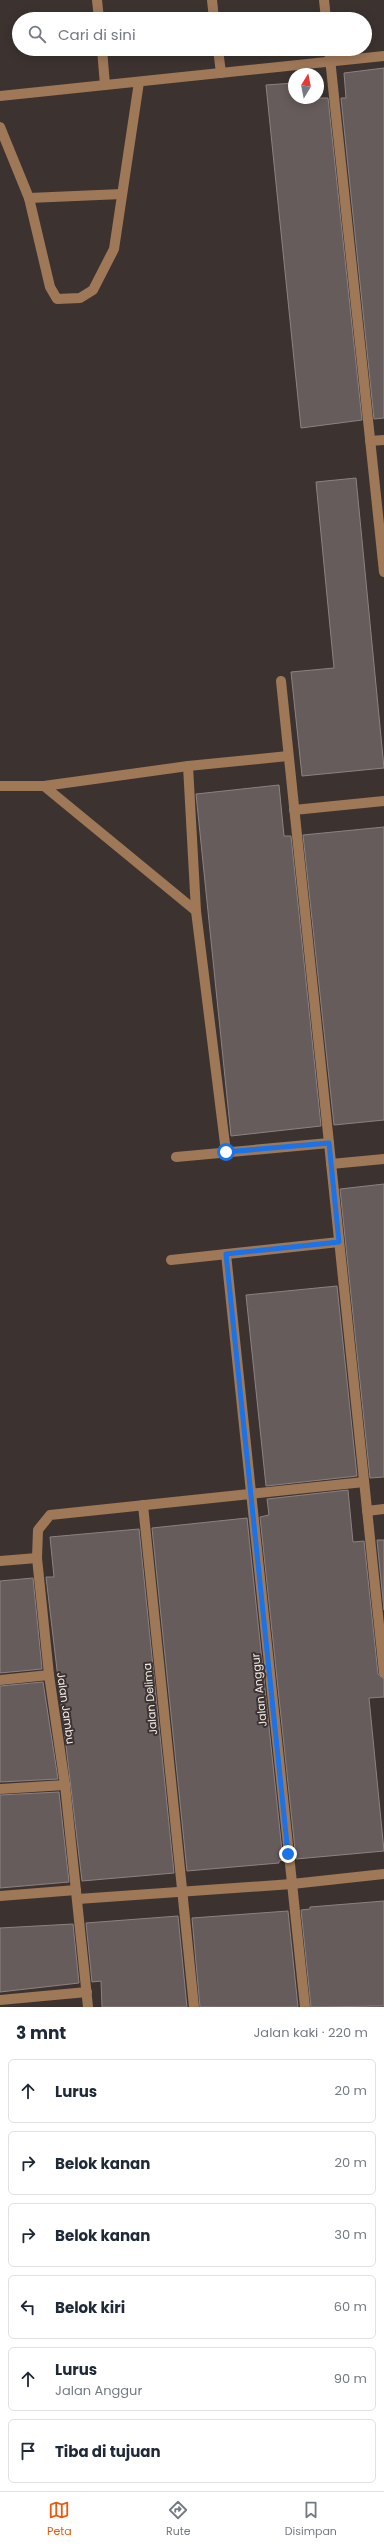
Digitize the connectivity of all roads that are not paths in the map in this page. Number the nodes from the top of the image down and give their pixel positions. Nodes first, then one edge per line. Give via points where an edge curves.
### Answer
1 (97, 0) edge
2 (212, 0) edge
3 (324, 0) edge
4 (98, 12) edge
5 (213, 12) edge
6 (325, 12) edge
7 (103, 56) edge
8 (219, 56) edge
9 (330, 56) edge
10 (384, 56) edge
11 (330, 62) junction
12 (220, 73) junction
13 (139, 82) junction
14 (105, 85) junction
15 (0, 96) edge
16 (0, 127) edge
17 (122, 194) junction
18 (28, 198) junction
19 (384, 440) edge
20 (370, 442) junction
21 (384, 572) edge
22 (281, 681) dead end
23 (288, 756) junction
24 (188, 766) junction
25 (0, 786) edge
26 (44, 786) junction
27 (384, 801) edge
28 (294, 810) junction
29 (196, 911) junction
30 (329, 1143) junction
31 (226, 1152) junction
32 (176, 1157) dead end
33 (384, 1159) edge
34 (331, 1164) junction
35 (339, 1242) junction
36 (226, 1254) junction
37 (171, 1260) dead end
38 (364, 1482) junction
39 (251, 1494) junction
40 (143, 1505) junction
41 (384, 1509) edge
42 (367, 1511) junction
43 (38, 1558) junction
44 (0, 1561) edge
45 (384, 1673) edge
46 (49, 1676) junction
47 (0, 1680) edge
48 (65, 1785) junction
49 (0, 1789) edge
50 (384, 1874) edge
51 (292, 1884) junction
52 (182, 1890) junction
53 (77, 1895) junction
54 (0, 1896) edge
55 (87, 1992) junction
56 (0, 2000) edge
57 (88, 2007) edge
58 (194, 2007) edge
59 (305, 2007) edge

1 - 4 street
2 - 5 street
3 - 6 street
7 - 14 street
8 - 12 street
9 - 11 street
10 - 11 street
11 - 12 street
11 - 20 street
12 - 13 street
13 - 14 street
13 - 17 street
14 - 15 street
16 - 18 street
17 - 18 street
17 - 18 street via 114,249 93,290 80,298 69,299 57,299 50,287
19 - 20 street
20 - 21 street
22 - 23 street
23 - 24 street
23 - 28 street
24 - 26 street
24 - 29 street
25 - 26 street
26 - 29 street
27 - 28 street
28 - 30 street
29 - 31 street
30 - 31 street
30 - 34 street
31 - 32 street
33 - 34 street
34 - 35 street
35 - 36 street
35 - 38 street
36 - 37 street
36 - 39 street, Jalan Anggur
38 - 39 street
38 - 42 street
39 - 40 street
39 - 51 street, Jalan Anggur
40 - 43 street, Jalan Jambu via 50,1515 38,1530
40 - 52 street, Jalan Delima
41 - 42 street
42 - 45 street
43 - 44 street
43 - 46 street, Jalan Jambu
46 - 47 street
46 - 48 street, Jalan Jambu
48 - 49 street
48 - 53 street, Jalan Jambu
50 - 51 street
51 - 52 street
51 - 59 street, Jalan Anggur
52 - 53 street
52 - 58 street, Jalan Delima
53 - 54 street
53 - 55 street, Jalan Jambu
55 - 56 street
55 - 57 street, Jalan Jambu

